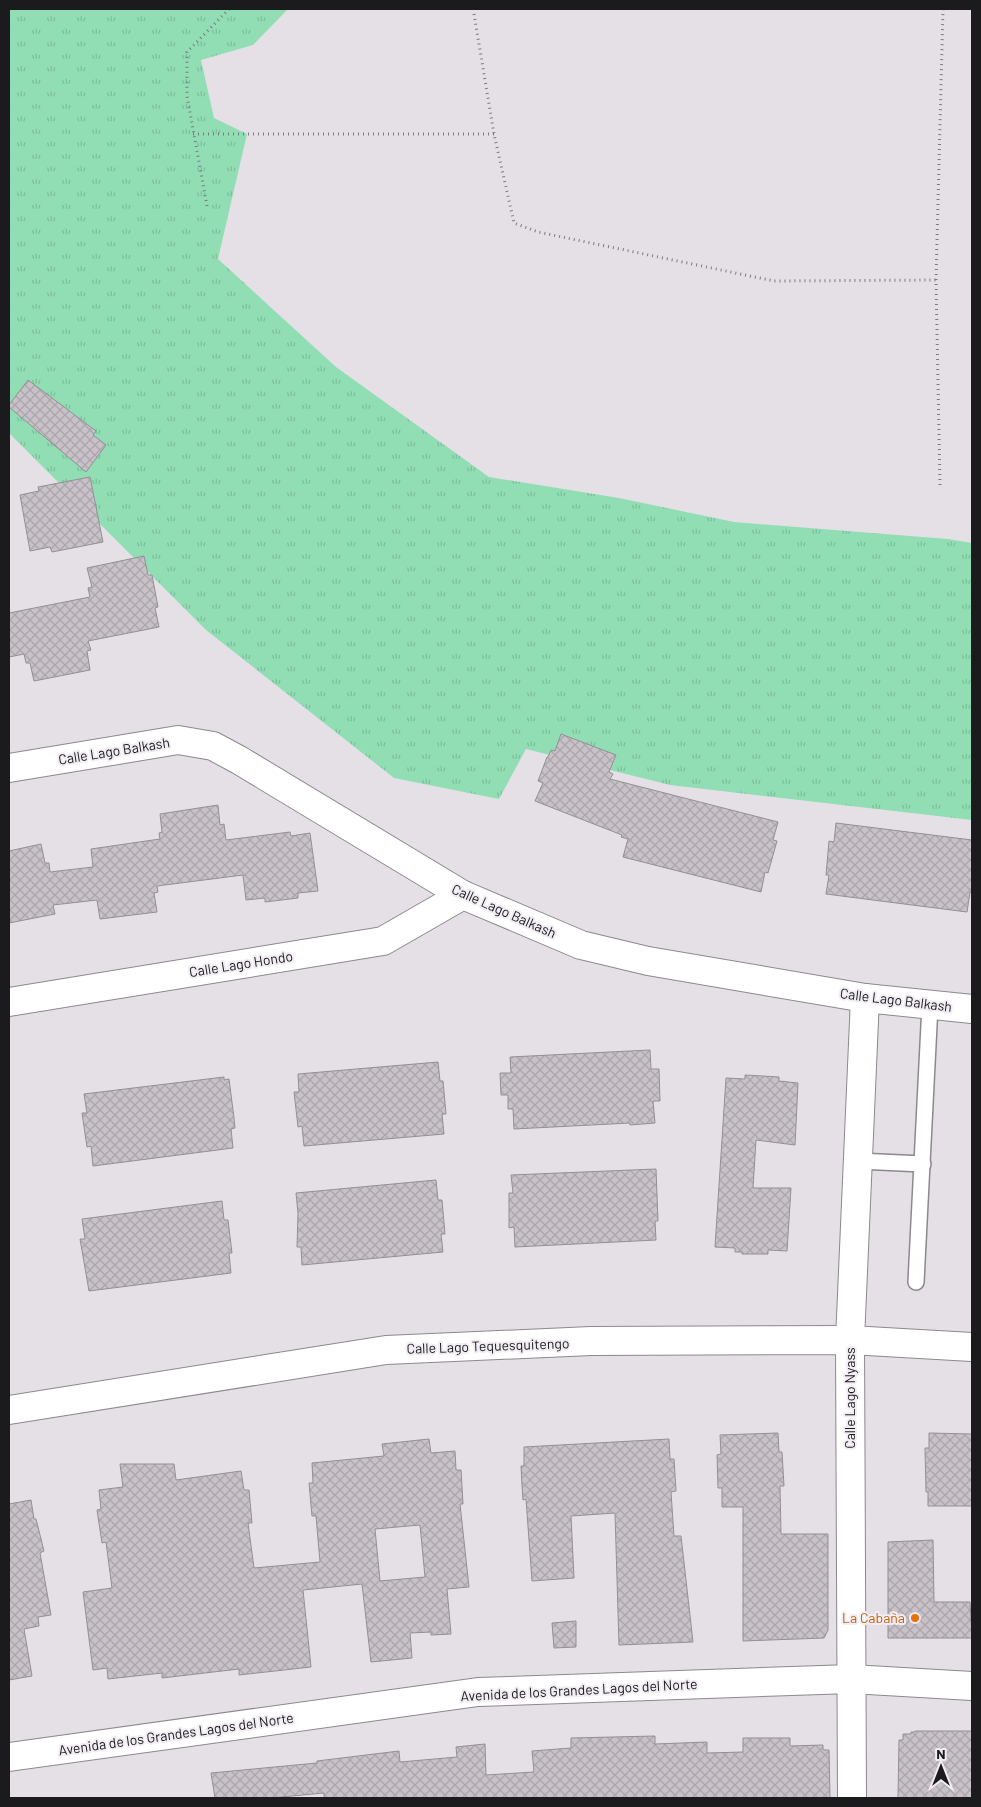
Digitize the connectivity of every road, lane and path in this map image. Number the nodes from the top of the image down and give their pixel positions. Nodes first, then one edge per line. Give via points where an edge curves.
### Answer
1 (229, 9) edge
2 (943, 9) edge
3 (474, 14) dead end
4 (193, 134) junction
5 (494, 134) junction
6 (207, 206) dead end
7 (936, 280) junction
8 (940, 485) dead end
9 (9, 768) edge
10 (462, 895) junction
11 (865, 998) junction
12 (9, 1002) edge
13 (930, 1005) junction
14 (972, 1009) edge
15 (858, 1161) junction
16 (923, 1164) junction
17 (916, 1282) dead end
18 (850, 1340) junction
19 (972, 1347) edge
20 (9, 1410) edge
21 (851, 1679) junction
22 (972, 1686) edge
23 (9, 1757) edge
24 (852, 1798) edge

1 - 4 path via 186,52 186,96
2 - 7 path
3 - 5 path
4 - 5 path
4 - 6 path
5 - 7 path via 514,223 538,232 774,282
7 - 8 path
9 - 10 street, Calle Lago Balkash via 178,740 212,746
10 - 11 street, Calle Lago Balkash via 600,949 648,961
10 - 12 street, Calle Lago Hondo via 383,941
11 - 13 street, Calle Lago Balkash
11 - 15 street, Calle Lago Nyass
13 - 14 street, Calle Lago Balkash
13 - 16 lane
15 - 16 lane
15 - 18 street, Calle Lago Nyass
16 - 17 lane
18 - 19 street, Calle Lago Tequesquitengo
18 - 20 street, Calle Lago Tequesquitengo via 591,1342 386,1350
18 - 21 street, Calle Lago Nyass
21 - 22 street, Avenida de los Grandes Lagos del Norte
21 - 23 street, Avenida de los Grandes Lagos del Norte via 478,1692
21 - 24 street, Calle Lago Nyass

